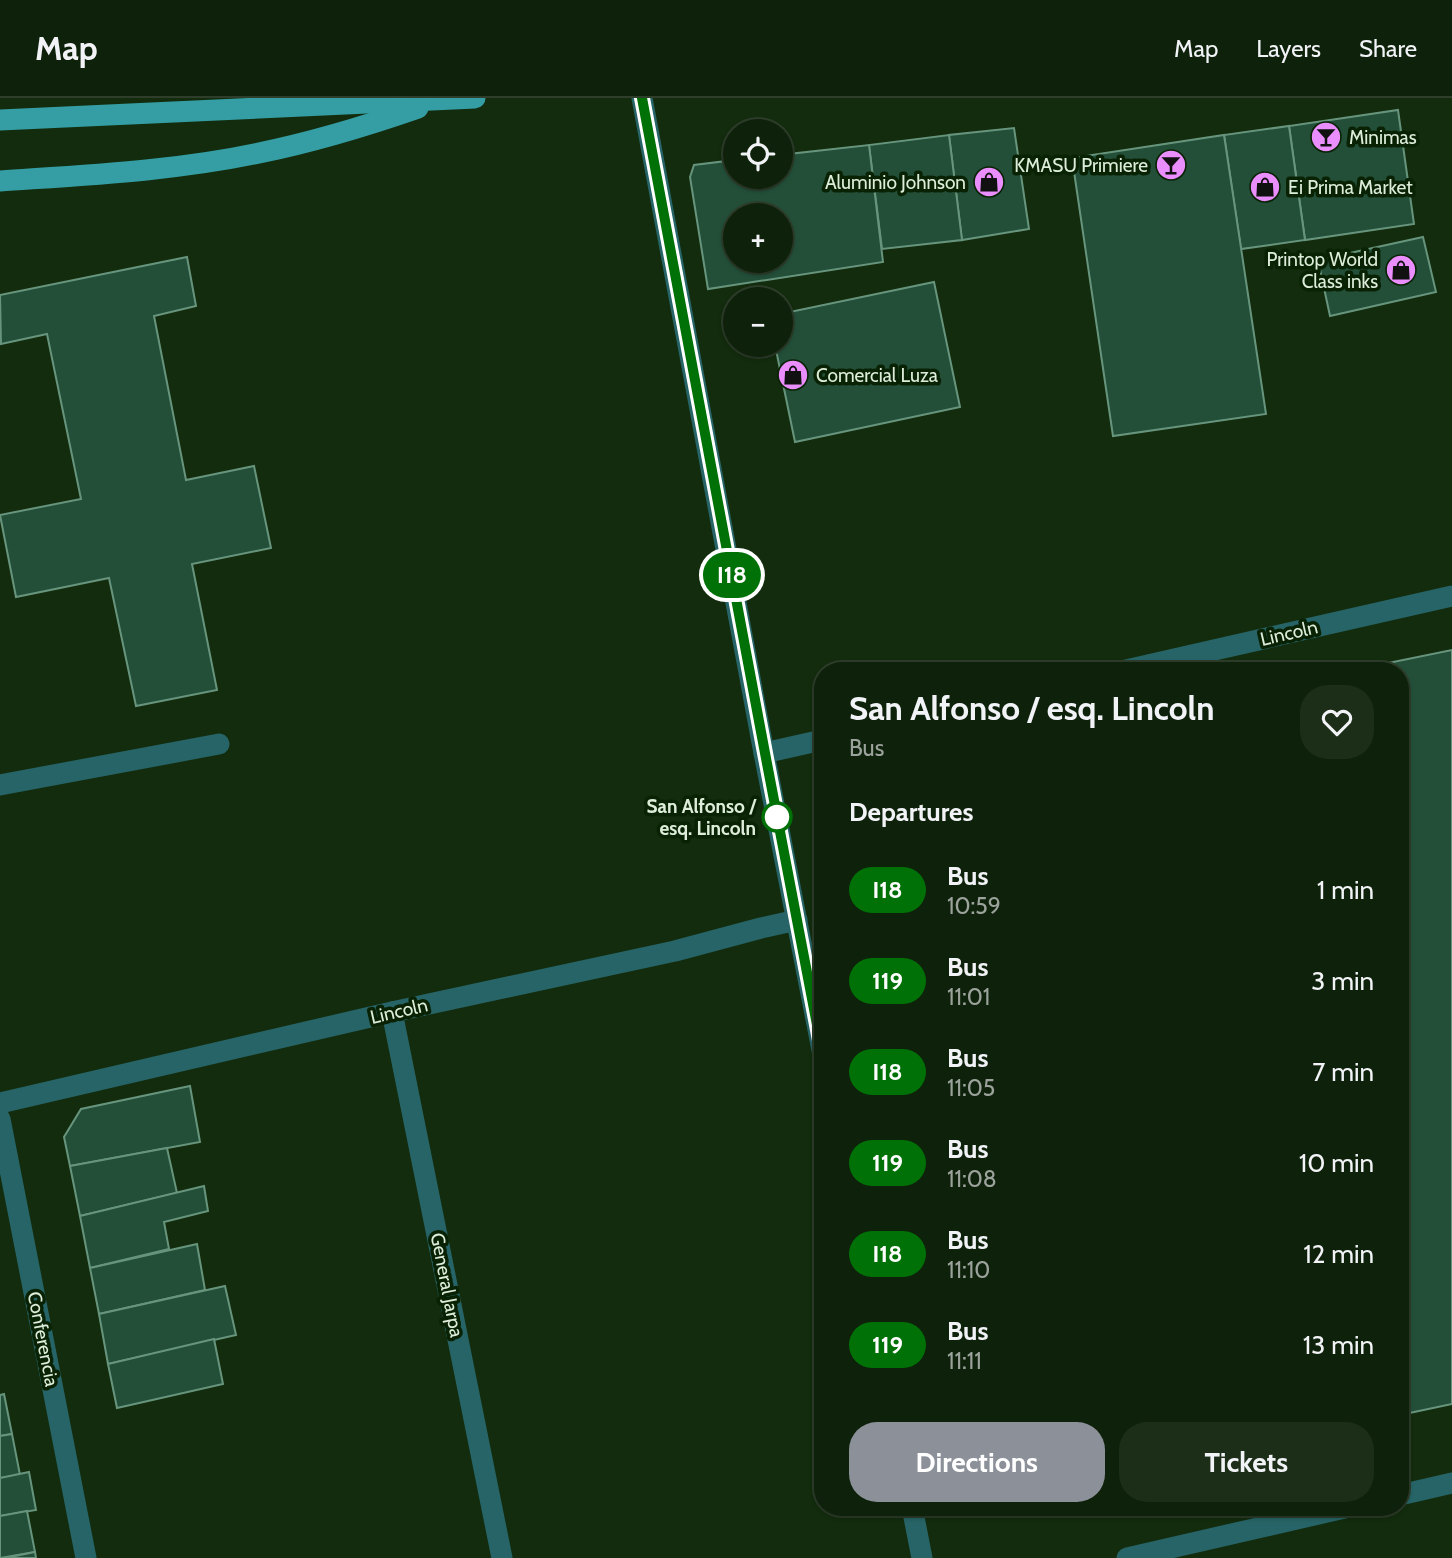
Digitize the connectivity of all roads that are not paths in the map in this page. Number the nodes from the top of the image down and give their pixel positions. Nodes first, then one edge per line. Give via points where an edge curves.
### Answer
1 (475, 98) edge
2 (642, 98) edge
3 (440, 100) junction
4 (0, 120) edge
5 (0, 181) edge
6 (1452, 596) edge
7 (1161, 662) edge
8 (814, 742) edge
9 (219, 744) dead end
10 (765, 753) junction
11 (0, 785) edge
12 (797, 920) junction
13 (814, 1009) edge
14 (392, 1012) junction
15 (0, 1102) edge
16 (0, 1119) edge
17 (1452, 1483) edge
18 (1409, 1493) edge
19 (914, 1516) edge
20 (1310, 1516) edge
21 (86, 1558) edge
22 (502, 1558) edge
23 (922, 1558) edge
24 (1127, 1558) edge

1 - 3 main road
2 - 10 street
3 - 4 main road
3 - 5 main road via 328,137 259,153 130,172
6 - 7 street, Lincoln
8 - 10 street
9 - 11 street
10 - 12 street
12 - 13 street
12 - 14 street, Lincoln
14 - 15 street, Lincoln
14 - 22 street, General Jarpa
16 - 21 street, Conferencia
17 - 18 street
19 - 23 street
20 - 24 street

